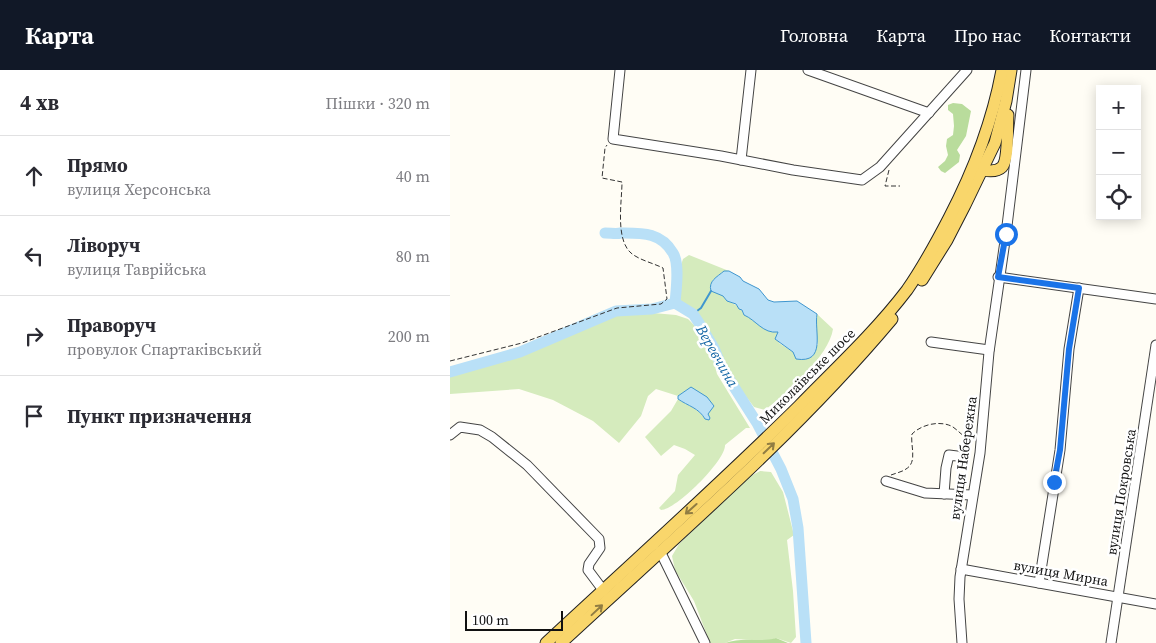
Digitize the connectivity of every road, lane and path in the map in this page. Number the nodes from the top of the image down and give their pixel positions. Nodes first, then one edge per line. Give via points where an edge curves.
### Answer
1 (620, 70) edge
2 (751, 70) edge
3 (808, 70) edge
4 (967, 70) edge
5 (1026, 70) edge
6 (1006, 74) edge
7 (928, 113) junction
8 (613, 139) junction
9 (741, 160) junction
10 (889, 170) dead end
11 (982, 170) junction
12 (900, 186) dead end
13 (998, 277) junction
14 (1079, 288) junction
15 (1156, 299) edge
16 (931, 342) dead end
17 (1156, 345) edge
18 (989, 350) junction
19 (450, 361) edge
20 (1151, 415) edge
21 (782, 429) junction
22 (450, 435) edge
23 (981, 442) junction
24 (957, 456) dead end
25 (753, 457) junction
26 (886, 481) joint
27 (944, 494) junction
28 (972, 494) junction
29 (660, 551) junction
30 (961, 569) junction
31 (1039, 582) junction
32 (603, 590) junction
33 (1119, 596) junction
34 (1156, 604) edge
35 (546, 643) edge
36 (561, 643) edge
37 (705, 643) edge
38 (962, 643) edge
39 (1111, 643) edge

1 - 8 street
2 - 9 street
3 - 7 street
4 - 7 street
5 - 13 street, вулиця Набережна
6 - 11 main road, Миколаївське шосе via 980,166
6 - 11 main road via 1006,160 1000,169
6 - 21 main road, Миколаївське шосе via 978,160 920,270 892,308
7 - 9 street via 875,171 862,180
8 - 9 street
8 - 19 path via 605,148 602,178 622,182 623,242 631,253 663,268 667,299 661,304 617,308 522,343
10 - 12 path via 885,186
11 - 21 main road, Миколаївське шосе via 947,240 912,294 862,354
13 - 14 street
13 - 18 street, вулиця Набережна
14 - 15 street
14 - 31 street via 1069,349 1060,450
16 - 18 street
17 - 20 street, вулиця Покровська
18 - 23 street, вулиця Набережна
20 - 33 street, вулиця Покровська via 1135,479
21 - 25 main road, Миколаївське шосе
22 - 32 street via 460,428 480,430 527,465 599,540 600,548 588,570
23 - 26 path via 971,441 951,426 930,424 921,427 912,434 912,464 892,474
23 - 28 street, вулиця Набережна
24 - 27 street via 949,455
25 - 29 main road, Миколаївське шосе
25 -> 32 main road, Миколаївське шосе
26 - 27 street via 925,494
27 - 28 street
28 - 30 street, вулиця Набережна
36 -> 29 main road, Миколаївське шосе
29 - 37 street
30 - 31 street, вулиця Мирна
30 - 38 street, вулиця Набережна via 958,590
31 - 33 street, вулиця Мирна
32 - 35 main road, Миколаївське шосе
33 - 34 street, вулиця Мирна
33 - 39 street, вулиця Покровська

